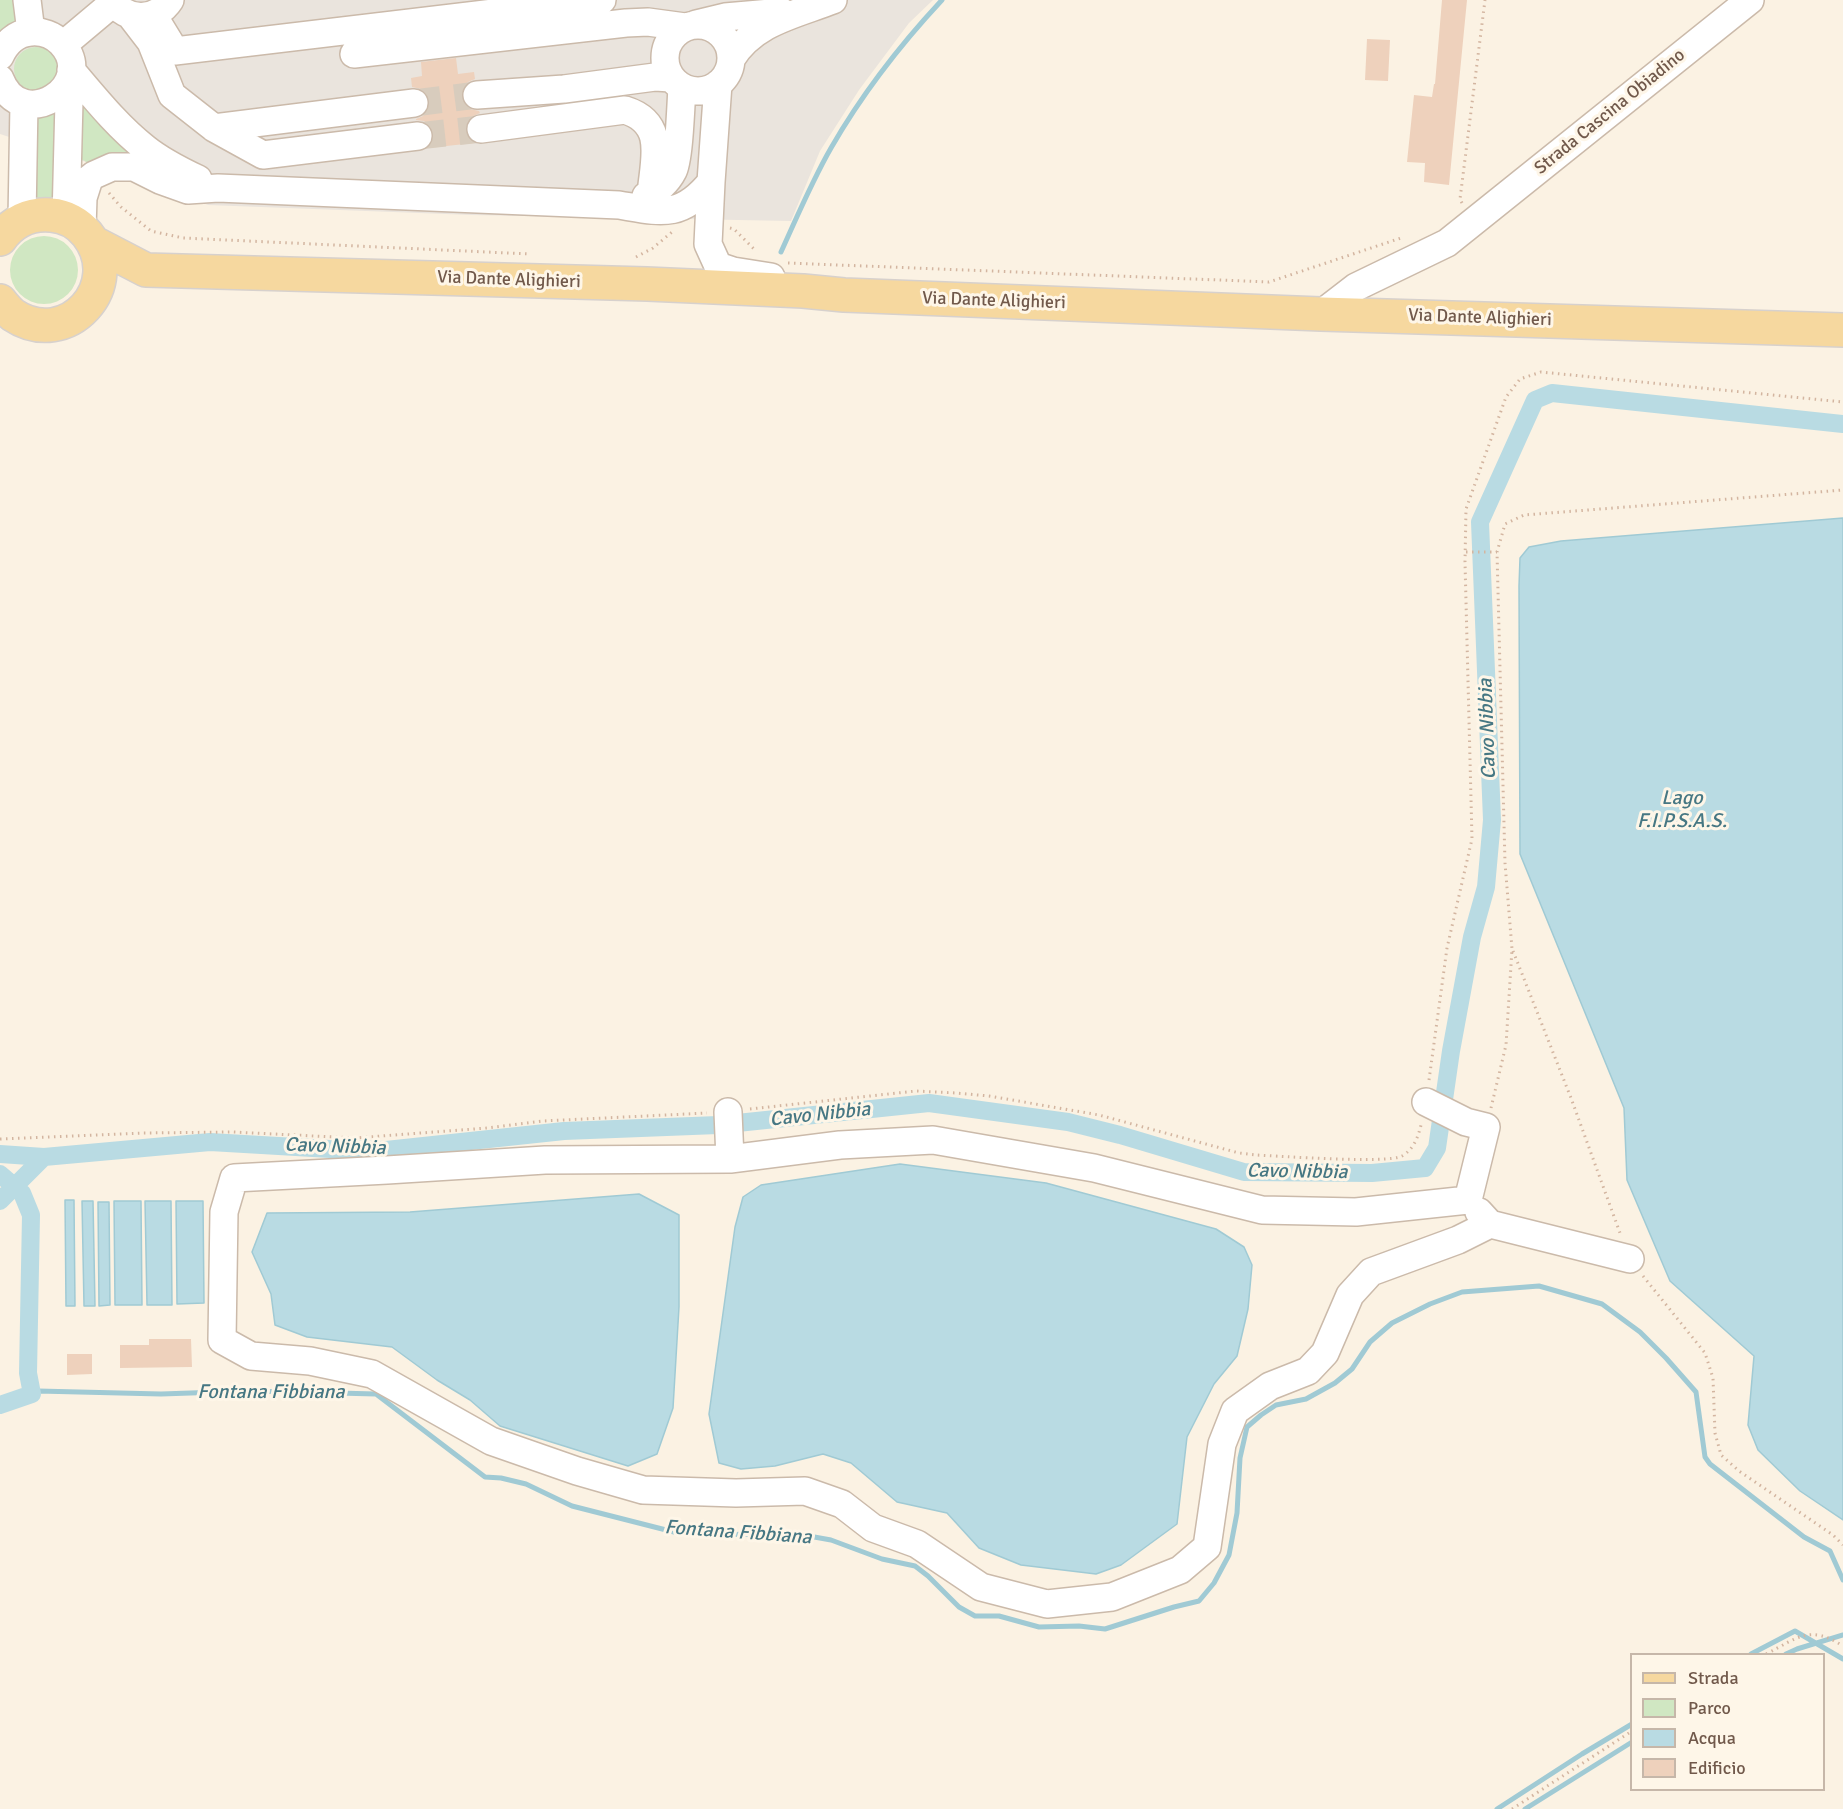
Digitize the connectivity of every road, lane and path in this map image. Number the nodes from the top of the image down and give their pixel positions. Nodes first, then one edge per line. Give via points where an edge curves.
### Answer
1 (27, 0) edge
2 (602, 0) edge
3 (833, 0) edge
4 (1485, 0) edge
5 (1750, 0) edge
6 (136, 7) edge
7 (807, 10) junction
8 (626, 23) junction
9 (690, 25) junction
10 (31, 32) junction
11 (354, 54) dead end
12 (166, 56) junction
13 (0, 57) edge
14 (731, 59) junction
15 (66, 68) junction
16 (673, 76) junction
17 (0, 79) edge
18 (718, 84) junction
19 (24, 103) junction
20 (214, 128) junction
21 (711, 182) junction
22 (218, 188) junction
23 (107, 191) dead end
24 (651, 194) junction
25 (619, 205) junction
26 (1470, 225) junction
27 (726, 226) dead end
28 (677, 228) dead end
29 (11, 229) edge
30 (81, 230) junction
31 (1412, 235) dead end
32 (538, 254) dead end
33 (760, 255) dead end
34 (633, 259) dead end
35 (782, 263) dead end
36 (146, 270) junction
37 (844, 295) junction
38 (93, 297) junction
39 (0, 302) edge
40 (1321, 314) junction
41 (1843, 330) edge
42 (1843, 402) edge
43 (1843, 489) edge
44 (1466, 552) junction
45 (1497, 552) junction
46 (1512, 949) junction
47 (1437, 1108) junction
48 (1486, 1127) junction
49 (728, 1130) junction
50 (0, 1138) edge
51 (1468, 1200) junction
52 (1490, 1224) junction
53 (1630, 1259) junction
54 (1843, 1545) edge
55 (1843, 1646) edge
56 (1768, 1653) edge
57 (1630, 1732) edge
58 (1512, 1809) edge

1 - 10 street
2 - 12 street
3 - 7 street
4 - 26 path via 1460,200
5 - 26 street, Strada Cascina Obiadino
6 - 12 street via 151,42
6 - 15 street
7 - 9 street via 725,17
7 - 14 street via 763,26 740,44
8 - 9 street
8 - 11 street
8 - 16 street via 653,42
9 - 14 street via 717,30 725,38
9 - 16 street via 667,45
10 - 13 street via 14,38
10 - 15 street via 48,34
12 - 20 street via 172,95
14 - 18 street
15 - 19 street via 56,98 35,105
15 - 22 street via 145,148 178,170
15 - 30 street
16 - 18 street via 692,91
16 - 24 street via 675,169
16 - 24 street via 564,89 479,112 582,116 625,110 635,113 651,128 656,142
17 - 19 street via 8,93
18 - 21 street
19 - 29 street
20 - 20 street via 416,120 240,142
21 - 25 street via 687,206 673,211
21 - 37 street via 708,244 718,266 816,285
22 - 25 street
22 - 30 street via 188,190 134,167 112,166 89,179
23 - 32 path via 151,231 183,238
24 - 25 street
26 - 40 street, Strada Cascina Obiadino via 1447,243 1356,287
27 - 33 path
28 - 34 path
29 - 30 main road, Via Dante Alighieri via 44,214
30 - 36 main road, Via Dante Alighieri
30 - 38 main road via 100,261 100,280
31 - 35 path via 1269,282
36 - 37 main road, Via Dante Alighieri via 636,284
36 - 38 main road, Via Dante Alighieri
37 - 40 main road, Via Dante Alighieri
38 - 39 main road, Via Dante Alighieri via 81,312 65,322 46,325 28,323
40 - 41 main road, Via Dante Alighieri
42 - 44 path via 1541,372 1520,379 1506,397 1466,509
43 - 45 path via 1524,515 1505,524
44 - 45 path
44 - 47 path via 1472,839 1448,948
45 - 46 path via 1505,851
46 - 48 path via 1506,1045
46 - 53 path
47 - 48 street
47 - 49 path via 1412,1147 1400,1157 1374,1159 1239,1153 1099,1115 989,1096 916,1091
48 - 51 street
49 - 50 path via 543,1121 355,1138 211,1132
49 - 51 street via 840,1145 933,1140 1095,1168 1262,1210 1356,1212
49 - 52 street via 545,1160 234,1178 224,1212 222,1340 251,1356 310,1360 372,1374 490,1441 643,1491 805,1491 842,1504 873,1528 917,1544 981,1587 1047,1604 1112,1597 1180,1570 1207,1547 1222,1444 1235,1412 1270,1386 1308,1371 1326,1353 1350,1295 1371,1272
51 - 52 street
52 - 53 street
53 - 54 path via 1705,1353 1713,1377 1715,1433 1721,1455
55 - 56 path via 1819,1634 1806,1634
57 - 58 path

